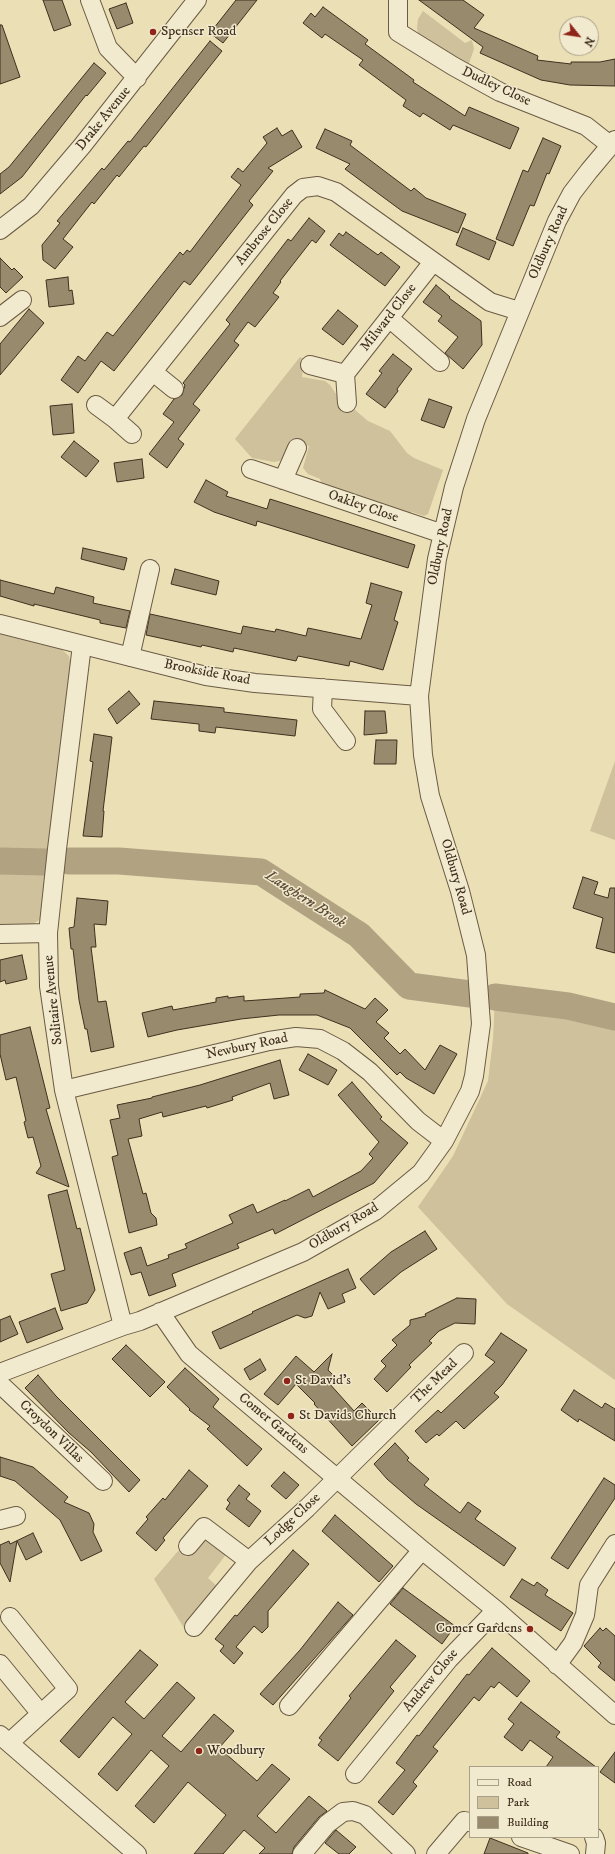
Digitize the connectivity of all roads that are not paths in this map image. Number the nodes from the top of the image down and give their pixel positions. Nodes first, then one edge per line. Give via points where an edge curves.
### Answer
1 (90, 0) edge
2 (197, 0) edge
3 (398, 8) edge
4 (137, 78) junction
5 (613, 143) edge
6 (0, 230) edge
7 (433, 262) junction
8 (22, 300) dead end
9 (519, 311) junction
10 (0, 317) edge
11 (389, 318) junction
12 (440, 362) dead end
13 (310, 365) dead end
14 (153, 372) junction
15 (346, 374) junction
16 (174, 389) dead end
17 (348, 403) dead end
18 (96, 405) dead end
19 (115, 419) junction
20 (132, 434) dead end
21 (297, 448) dead end
22 (251, 469) dead end
23 (283, 480) junction
24 (443, 534) junction
25 (150, 569) dead end
26 (0, 624) edge
27 (82, 645) junction
28 (130, 657) junction
29 (323, 688) junction
30 (419, 696) junction
31 (346, 741) dead end
32 (48, 933) junction
33 (0, 934) edge
34 (64, 1090) junction
35 (444, 1141) junction
36 (160, 1312) junction
37 (123, 1326) junction
38 (464, 1353) dead end
39 (0, 1373) edge
40 (0, 1384) edge
41 (337, 1477) junction
42 (103, 1481) dead end
43 (615, 1544) edge
44 (188, 1546) dead end
45 (422, 1550) junction
46 (249, 1561) junction
47 (496, 1610) junction
48 (10, 1617) dead end
49 (194, 1627) dead end
50 (0, 1664) edge
51 (557, 1665) junction
52 (289, 1706) dead end
53 (40, 1714) junction
54 (615, 1715) edge
55 (4, 1739) edge
56 (355, 1774) dead end
57 (469, 1822) edge
58 (524, 1838) edge
59 (594, 1838) edge
60 (137, 1854) edge
61 (302, 1854) edge
62 (406, 1854) edge
63 (436, 1854) edge
64 (570, 1854) edge
65 (595, 1854) edge

1 - 4 street via 108,48
2 - 4 street, Drake Avenue
3 - 5 street, Dudley Close via 398,32 500,92 586,126
4 - 6 street, Drake Avenue via 31,206
5 - 9 street, Oldbury Road via 572,193 557,221
7 - 9 street, Ambrose Close via 490,302
7 - 11 street, Milward Close
7 - 14 street, Ambrose Close via 336,192 318,186 303,188 294,195
8 - 10 street
9 - 24 street, Oldbury Road via 476,419 454,487
11 - 12 street
11 - 15 street, Milward Close
13 - 15 street
14 - 16 street
14 - 19 street, Ambrose Close
15 - 17 street
18 - 19 street
19 - 20 street
21 - 23 street
22 - 23 street, Oakley Close
23 - 24 street, Oakley Close
24 - 30 street, Oldbury Road via 428,619
25 - 28 street
26 - 27 street, Brookside Road
27 - 28 street, Brookside Road
27 - 32 street, Solitaire Avenue
28 - 29 street, Brookside Road via 206,676
29 - 30 street, Brookside Road
29 - 31 street via 322,709
30 - 35 street, Oldbury Road via 423,755 430,796 460,891 476,955 481,1024 470,1091
32 - 33 street
32 - 34 street, Solitaire Avenue via 49,986
34 - 35 street, Newbury Road via 269,1041 296,1037 320,1039 343,1051 370,1072 418,1122
34 - 37 street, Solitaire Avenue
35 - 36 street, Oldbury Road via 421,1173 375,1211 303,1252
36 - 37 street, Oldbury Road via 140,1322
36 - 41 street, Comer Gardens via 189,1354
37 - 39 street, Oldbury Road
38 - 41 street, The Mead
40 - 42 street, Croydon Villas
41 - 45 street, Comer Gardens
41 - 46 street, Lodge Close
43 - 51 street via 589,1585 585,1615 573,1643
44 - 46 street via 204,1527
45 - 47 street, Comer Gardens
45 - 52 street
46 - 49 street, Lodge Close
47 - 51 street, Comer Gardens
47 - 56 street, Andrew Close via 449,1659 376,1760
48 - 53 street via 68,1689
50 - 53 street
51 - 54 street, Comer Gardens
53 - 55 street
55 - 60 street via 22,1764
57 - 63 street via 464,1822
58 - 64 street
59 - 65 street
61 - 62 street via 327,1824 343,1812 353,1811 365,1815

